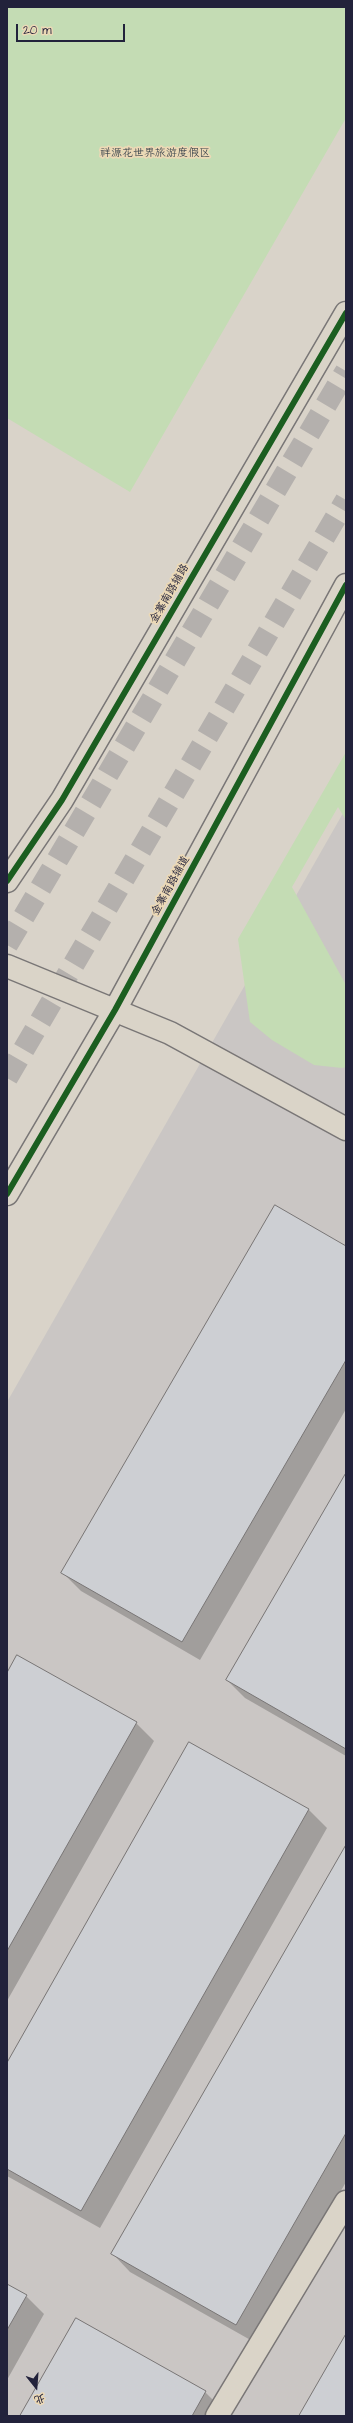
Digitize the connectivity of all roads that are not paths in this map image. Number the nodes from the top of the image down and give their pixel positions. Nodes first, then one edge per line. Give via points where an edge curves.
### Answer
1 (346, 313) edge
2 (346, 585) edge
3 (7, 881) edge
4 (7, 966) edge
5 (115, 1010) junction
6 (346, 1129) edge
7 (7, 1194) edge
8 (346, 2202) edge
9 (217, 2416) edge

1 - 3 street, 金寨南路辅路 via 62,800
2 - 5 street, 金寨南路辅道
4 - 5 street
5 - 6 street via 170,1033
5 - 7 street, 金寨南路辅道
8 - 9 street

